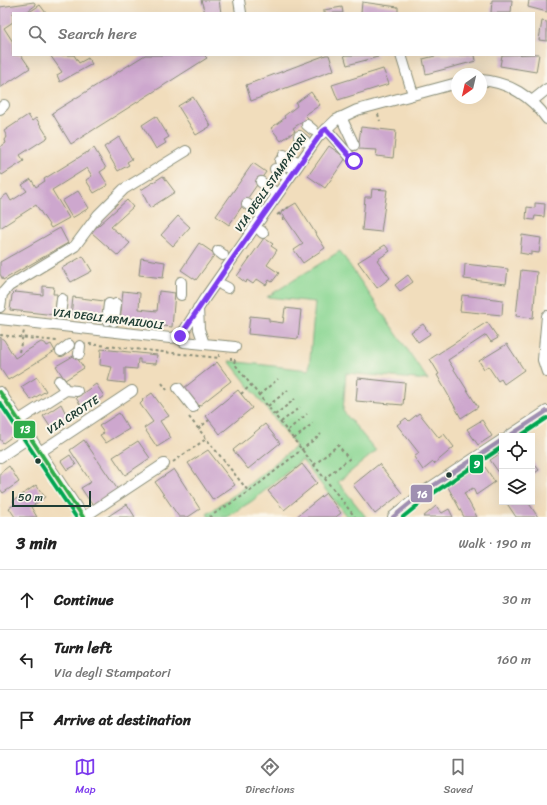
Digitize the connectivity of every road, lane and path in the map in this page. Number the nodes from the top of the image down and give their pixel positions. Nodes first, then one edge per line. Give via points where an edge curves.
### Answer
1 (239, 0) edge
2 (241, 12) edge
3 (401, 56) edge
4 (487, 81) edge
5 (451, 84) edge
6 (547, 89) edge
7 (413, 94) junction
8 (532, 101) junction
9 (378, 112) dead end
10 (341, 117) junction
11 (547, 119) edge
12 (380, 121) dead end
13 (326, 129) junction
14 (354, 145) dead end
15 (186, 151) dead end
16 (354, 161) dead end
17 (298, 164) junction
18 (281, 165) dead end
19 (261, 182) dead end
20 (278, 194) junction
21 (247, 204) dead end
22 (280, 213) dead end
23 (263, 215) junction
24 (284, 220) dead end
25 (181, 282) dead end
26 (181, 295) dead end
27 (62, 299) dead end
28 (112, 304) dead end
29 (0, 307) edge
30 (198, 308) junction
31 (60, 315) dead end
32 (547, 316) edge
33 (0, 319) edge
34 (111, 320) dead end
35 (0, 335) edge
36 (177, 337) junction
37 (23, 340) dead end
38 (204, 344) junction
39 (64, 346) dead end
40 (82, 348) dead end
41 (233, 350) junction
42 (19, 352) dead end
43 (225, 352) dead end
44 (235, 360) junction
45 (547, 372) edge
46 (278, 379) dead end
47 (162, 383) dead end
48 (251, 385) junction
49 (67, 388) dead end
50 (288, 390) dead end
51 (132, 391) dead end
52 (174, 391) joint
53 (0, 392) edge
54 (241, 394) dead end
55 (259, 395) junction
56 (295, 399) dead end
57 (268, 406) junction
58 (300, 407) dead end
59 (189, 409) joint
60 (547, 411) edge
61 (307, 414) dead end
62 (275, 415) junction
63 (18, 420) junction
64 (209, 420) dead end
65 (281, 422) junction
66 (313, 423) dead end
67 (198, 429) junction
68 (287, 430) junction
69 (514, 433) edge
70 (321, 434) dead end
71 (30, 437) junction
72 (206, 439) junction
73 (294, 439) junction
74 (499, 442) edge
75 (302, 449) junction
76 (40, 452) junction
77 (0, 457) edge
78 (164, 464) joint
79 (314, 465) junction
80 (325, 478) junction
81 (249, 492) junction
82 (83, 517) edge
83 (210, 517) edge
84 (356, 517) edge
85 (393, 517) edge

1 - 2 street
3 - 7 street
4 - 8 street via 506,86
5 - 7 street, VIA DEGLI STAMPATORI
6 - 8 street
7 - 10 street, VIA DEGLI STAMPATORI
8 - 11 street
9 - 12 path
10 - 13 street, VIA DEGLI STAMPATORI
10 - 14 street
13 - 16 street
13 - 17 street, VIA DEGLI STAMPATORI
15 - 29 street via 124,189 98,215 75,246 9,286 2,294
17 - 18 street
17 - 20 street, VIA DEGLI STAMPATORI
19 - 20 street
20 - 23 street, VIA DEGLI STAMPATORI
21 - 23 street
22 - 24 path
23 - 30 street, VIA DEGLI STAMPATORI
25 - 26 street
27 - 31 street
28 - 34 street
30 - 36 street, VIA DEGLI STAMPATORI via 184,331
30 - 38 street via 199,329
32 - 45 street via 543,356
33 - 36 street, VIA DEGLI ARMAIUOLI
35 - 39 path
36 - 38 street, VIA DEGLI ARMAIUOLI via 184,342
37 - 42 path
38 - 41 street, VIA DEGLI ARMAIUOLI
40 - 43 path via 218,358 219,352
41 - 44 path
41 - 44 path via 230,360
44 - 48 path via 234,363
46 - 55 path
47 - 52 path
48 - 54 path
48 - 55 path
49 - 63 street
50 - 57 path
51 - 76 street, VIA CROTTE
52 - 59 street
53 - 63 street
55 - 57 path
56 - 62 path
57 - 62 path
58 - 65 path
59 - 67 path
60 - 69 street
61 - 68 path
62 - 65 path
63 - 71 street
64 - 67 path
65 - 68 path
66 - 73 path
67 - 72 path
68 - 73 path
70 - 75 path
71 - 76 street
71 - 77 street
72 - 78 path via 166,466
72 - 81 path
73 - 75 path
74 - 85 street via 425,491
75 - 79 path
75 - 81 path
76 - 82 street
78 - 82 street
79 - 80 path
79 - 80 path via 338,445 349,459
80 - 84 path
81 - 83 path

